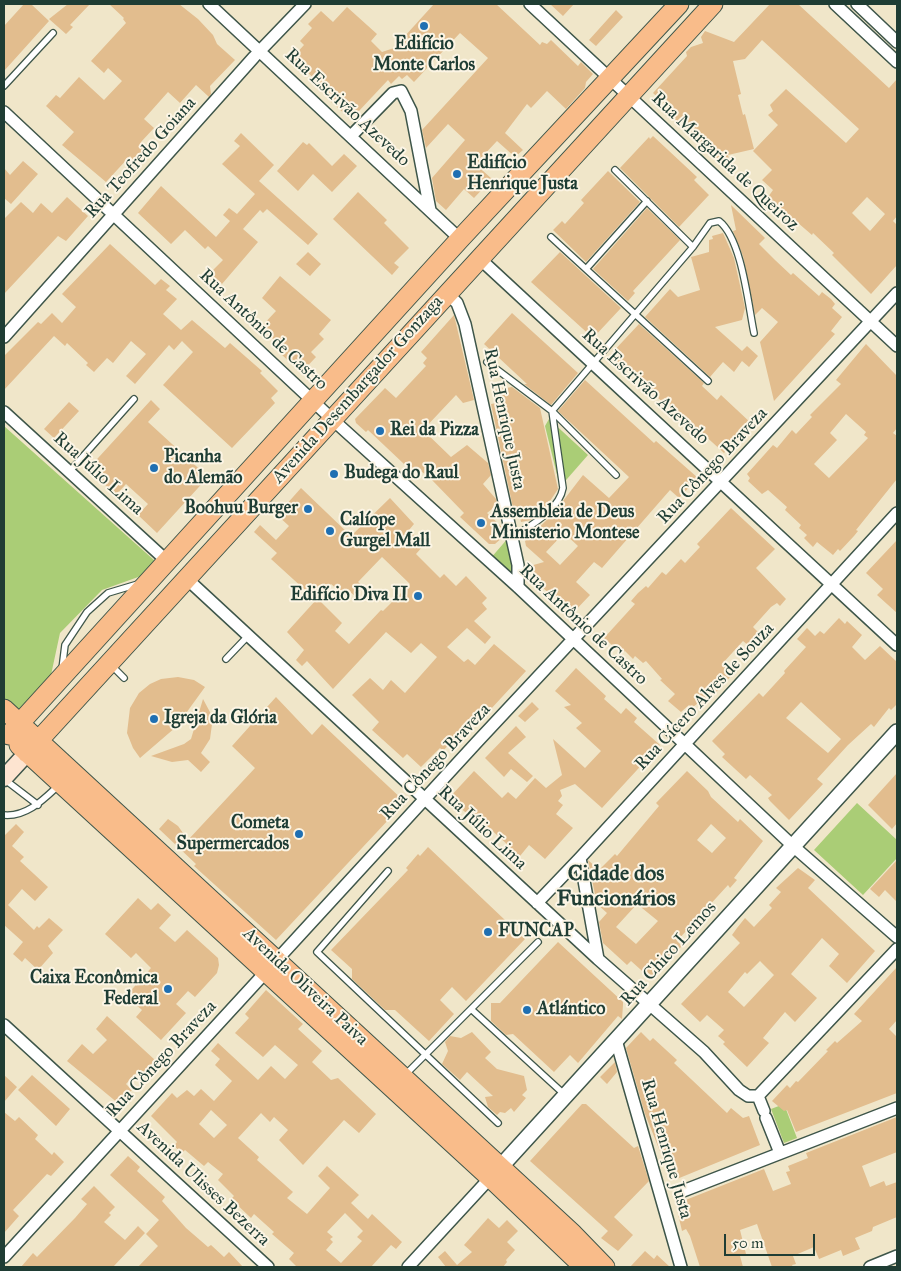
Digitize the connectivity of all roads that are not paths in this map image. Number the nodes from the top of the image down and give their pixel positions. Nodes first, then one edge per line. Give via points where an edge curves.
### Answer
1 (209, 4) edge
2 (305, 4) edge
3 (530, 4) edge
4 (679, 4) edge
5 (713, 4) edge
6 (835, 4) edge
7 (857, 4) edge
8 (53, 33) dead end
9 (897, 42) edge
10 (260, 51) junction
11 (895, 56) edge
12 (611, 78) junction
13 (4, 86) edge
14 (629, 96) junction
15 (5, 116) edge
16 (351, 136) junction
17 (615, 170) dead end
18 (647, 201) junction
19 (430, 210) junction
20 (115, 214) junction
21 (551, 237) dead end
22 (460, 239) junction
23 (693, 246) junction
24 (479, 258) junction
25 (586, 269) junction
26 (447, 293) junction
27 (897, 293) edge
28 (635, 314) junction
29 (871, 322) junction
30 (754, 333) dead end
31 (4, 337) edge
32 (897, 346) edge
33 (488, 362) dead end
34 (592, 364) junction
35 (708, 381) dead end
36 (134, 399) dead end
37 (313, 401) junction
38 (552, 411) junction
39 (4, 412) edge
40 (332, 419) junction
41 (69, 472) junction
42 (616, 475) dead end
43 (723, 481) junction
44 (897, 513) edge
45 (512, 538) junction
46 (168, 562) junction
47 (186, 578) junction
48 (152, 580) junction
49 (832, 584) junction
50 (518, 588) junction
51 (248, 636) junction
52 (574, 641) junction
53 (897, 644) edge
54 (226, 660) dead end
55 (109, 663) junction
56 (62, 678) junction
57 (124, 678) dead end
58 (4, 709) edge
59 (9, 732) edge
60 (897, 732) edge
61 (685, 743) junction
62 (33, 747) junction
63 (4, 779) edge
64 (60, 784) junction
65 (425, 800) junction
66 (38, 805) junction
67 (4, 815) edge
68 (793, 846) junction
69 (580, 858) junction
70 (388, 871) dead end
71 (537, 902) junction
72 (897, 937) edge
73 (538, 942) dead end
74 (897, 949) edge
75 (598, 959) junction
76 (271, 966) junction
77 (650, 1003) junction
78 (471, 1009) junction
79 (4, 1024) edge
80 (616, 1040) junction
81 (426, 1053) junction
82 (403, 1077) junction
83 (565, 1095) junction
84 (758, 1096) junction
85 (897, 1108) edge
86 (498, 1123) dead end
87 (119, 1131) junction
88 (780, 1153) junction
89 (495, 1172) junction
90 (684, 1191) dead end
91 (897, 1256) edge
92 (4, 1257) edge
93 (268, 1267) edge
94 (408, 1267) edge
95 (584, 1267) edge
96 (605, 1267) edge
97 (681, 1267) edge
98 (870, 1267) edge

1 - 10 street, Rua Escrivão Azevedo
2 - 10 street, Rua Teofredo Goiana
3 - 12 street, Rua Margarida de Queiroz
4 - 12 main road, Avenida Desembargador Gonzaga
5 - 14 main road, Avenida Desembargador Gonzaga
6 - 11 street
7 - 9 street
8 - 13 lane
10 - 16 street, Rua Escrivão Azevedo
10 - 20 street, Rua Teofredo Goiana
12 - 14 street, Rua Margarida de Queiroz
12 - 22 main road, Avenida Desembargador Gonzaga
14 - 24 main road, Avenida Desembargador Gonzaga
14 - 29 street, Rua Margarida de Queiroz
15 - 20 street, Rua Antônio de Castro
16 - 19 street, Rua Escrivão Azevedo
16 - 19 street via 393,93 401,91 411,111
17 - 18 lane
18 - 23 lane
18 - 25 lane
19 - 22 street, Rua Escrivão Azevedo
20 - 31 street, Rua Teofredo Goiana
20 - 37 street, Rua Antônio de Castro
21 - 25 lane
22 - 37 main road, Avenida Desembargador Gonzaga
23 - 28 lane
23 - 30 lane via 710,223 718,221 726,227 742,273
24 - 26 main road, Avenida Desembargador Gonzaga
24 - 34 street, Rua Escrivão Azevedo
25 - 28 lane
26 - 40 main road, Avenida Desembargador Gonzaga
26 - 45 street, Rua Henrique Justa via 463,313
27 - 29 street, Rua Cônego Braveza
28 - 34 lane
28 - 35 lane
29 - 32 street, Rua Margarida de Queiroz
29 - 43 street, Rua Cônego Braveza
33 - 38 lane
34 - 38 lane
34 - 43 street, Rua Escrivão Azevedo
36 - 41 lane
37 - 40 street, Rua Antônio de Castro
37 - 46 main road, Avenida Desembargador Gonzaga
38 - 42 lane
38 - 45 lane via 562,494 546,515
39 - 41 street, Rua Júlio Lima
40 - 47 main road, Avenida Desembargador Gonzaga
40 - 50 street, Rua Antônio de Castro
41 - 46 street, Rua Júlio Lima
43 - 49 street, Rua Escrivão Azevedo
43 - 52 street, Rua Cônego Braveza
44 - 49 street, Rua Cícero Alves de Souza
45 - 50 street, Rua Henrique Justa via 518,565
46 - 48 main road, Avenida Desembargador Gonzaga
47 - 51 street, Rua Júlio Lima
47 - 55 main road, Avenida Desembargador Gonzaga
48 - 56 main road, Avenida Desembargador Gonzaga
48 - 56 lane via 108,594 87,612 65,645
49 - 53 street, Rua Escrivão Azevedo
49 - 61 street, Rua Cícero Alves de Souza
50 - 52 street, Rua Antônio de Castro
51 - 54 lane
51 - 65 street, Rua Júlio Lima
52 - 61 street, Rua Antônio de Castro
52 - 65 street, Rua Cônego Braveza
55 - 57 lane
55 - 62 main road, Avenida Desembargador Gonzaga
56 - 59 main road, Avenida Desembargador Gonzaga
58 - 59 main road, Avenida Oliveira Paiva
59 - 62 main road, Avenida Oliveira Paiva
60 - 68 street, Rua Chico Lemos
61 - 68 street, Rua Antônio de Castro
61 - 69 street, Rua Cícero Alves de Souza
62 - 63 main road, Avenida Desembargador Gonzaga
62 - 64 main road, Avenida Oliveira Paiva
62 - 76 main road, Avenida Oliveira Paiva
63 - 66 lane
64 - 66 lane
64 - 76 main road, Avenida Oliveira Paiva
65 - 71 street, Rua Júlio Lima
65 - 76 street, Rua Cônego Braveza
66 - 67 lane via 17,814
68 - 72 street, Rua Antônio de Castro
68 - 77 street, Rua Chico Lemos
69 - 71 street, Rua Cícero Alves de Souza
69 - 75 street
70 - 81 lane via 317,952
71 - 75 street, Rua Júlio Lima
73 - 78 lane
74 - 84 street
75 - 77 street, Rua Júlio Lima
76 - 82 main road, Avenida Oliveira Paiva
76 - 87 street, Rua Cônego Braveza
76 - 89 main road, Avenida Oliveira Paiva
77 - 80 street, Rua Chico Lemos
77 - 84 street, Rua Júlio Lima via 704,1052 738,1090 748,1096
78 - 81 lane
78 - 83 lane
79 - 87 street, Avenida Ulisses Bezerra
80 - 83 street, Rua Chico Lemos
80 - 97 street, Rua Henrique Justa
81 - 82 lane
81 - 86 lane
82 - 89 main road, Avenida Oliveira Paiva
83 - 89 street, Rua Chico Lemos
84 - 88 street
85 - 88 street
87 - 92 street, Rua Cônego Braveza
87 - 93 street, Avenida Ulisses Bezerra
88 - 90 street
89 - 94 street, Rua Chico Lemos
89 - 95 main road, Avenida Oliveira Paiva
89 - 96 main road, Avenida Oliveira Paiva via 573,1234
91 - 98 street

